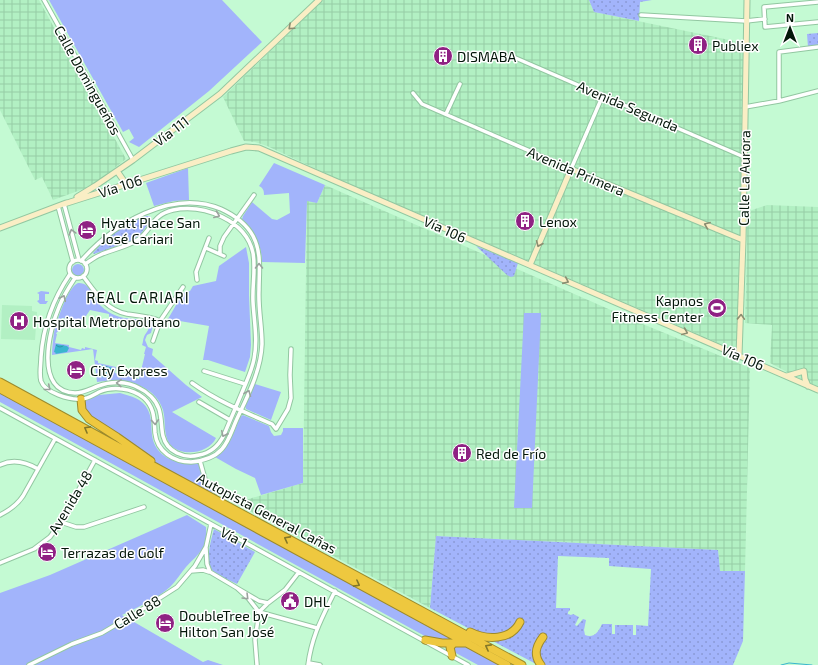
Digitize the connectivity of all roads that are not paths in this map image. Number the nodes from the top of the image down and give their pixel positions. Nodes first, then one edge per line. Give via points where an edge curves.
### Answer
1 (44, 0) edge
2 (319, 0) edge
3 (746, 0) edge
4 (818, 2) edge
5 (641, 15) dead end
6 (765, 19) junction
7 (746, 20) junction
8 (818, 22) edge
9 (818, 47) edge
10 (511, 56) dead end
11 (460, 84) dead end
12 (818, 91) edge
13 (413, 93) dead end
14 (603, 96) junction
15 (779, 101) junction
16 (745, 107) junction
17 (446, 114) junction
18 (744, 157) junction
19 (133, 160) junction
20 (571, 169) junction
21 (117, 171) junction
22 (126, 184) junction
23 (254, 195) dead end
24 (64, 204) junction
25 (58, 206) junction
26 (156, 210) junction
27 (159, 216) junction
28 (238, 218) junction
29 (234, 224) junction
30 (0, 228) edge
31 (209, 238) dead end
32 (743, 240) junction
33 (206, 248) junction
34 (220, 254) junction
35 (224, 256) dead end
36 (80, 261) junction
37 (73, 262) junction
38 (85, 264) junction
39 (530, 265) junction
40 (70, 274) junction
41 (83, 276) junction
42 (75, 278) junction
43 (198, 280) dead end
44 (184, 287) dead end
45 (50, 311) junction
46 (57, 312) junction
47 (160, 321) junction
48 (256, 334) junction
49 (261, 335) junction
50 (153, 341) dead end
51 (291, 349) dead end
52 (740, 356) junction
53 (41, 358) junction
54 (48, 361) junction
55 (41, 369) junction
56 (48, 370) junction
57 (204, 371) dead end
58 (786, 376) junction
59 (0, 381) edge
60 (192, 383) dead end
61 (245, 384) junction
62 (808, 386) junction
63 (0, 389) edge
64 (818, 390) edge
65 (146, 392) junction
66 (143, 397) junction
67 (81, 399) junction
68 (199, 402) dead end
69 (0, 408) edge
70 (235, 408) junction
71 (241, 411) junction
72 (230, 420) junction
73 (55, 439) junction
74 (204, 454) junction
75 (196, 456) junction
76 (206, 459) junction
77 (95, 460) junction
78 (198, 461) junction
79 (0, 465) edge
80 (38, 469) junction
81 (161, 470) junction
82 (216, 492) dead end
83 (144, 506) dead end
84 (0, 515) edge
85 (60, 522) junction
86 (211, 524) junction
87 (206, 547) junction
88 (197, 562) junction
89 (331, 562) junction
90 (0, 563) edge
91 (207, 564) junction
92 (191, 571) junction
93 (210, 572) junction
94 (299, 572) junction
95 (237, 588) junction
96 (335, 591) junction
97 (268, 603) junction
98 (259, 612) junction
99 (520, 622) dead end
100 (317, 628) junction
101 (543, 637) dead end
102 (425, 640) junction
103 (456, 642) junction
104 (468, 644) junction
105 (452, 656) junction
106 (308, 664) edge
107 (29, 665) edge
108 (257, 665) edge
109 (320, 665) edge
110 (468, 665) edge
111 (507, 665) edge
112 (522, 665) edge
113 (541, 665) edge

1 - 19 street, Calle Domingueños
2 -> 19 main road, Vía 111 via 220,94
3 - 7 main road, Calle La Aurora
4 - 6 street via 764,7
5 - 7 street
6 - 7 street
6 - 8 street via 765,27
7 - 16 main road, Calle La Aurora
9 - 15 street via 779,52
10 - 14 street, Avenida Segunda
11 - 17 street
12 - 15 street
13 - 17 street, Avenida Primera via 422,104
14 - 18 street, Avenida Segunda
14 - 20 street
15 - 16 street
16 - 18 main road, Calle La Aurora
17 - 20 street, Avenida Primera
18 - 32 main road, Calle La Aurora
19 - 21 main road, Vía 111
32 -> 20 main road, Avenida Primera
20 -> 39 main road
21 - 22 main road
21 - 24 main road, Vía 111
22 - 24 main road, Vía 106
22 - 39 main road, Vía 106 via 246,147 259,148
23 - 28 street
24 - 25 main road, Vía 111
36 -> 24 street
25 - 30 main road, Vía 111
25 - 37 street
26 - 27 street
26 - 28 street via 175,203 199,203 218,208
26 - 36 street via 137,217 111,233
27 -> 29 street via 177,210 199,210 220,216
27 - 38 street via 135,242 101,254
28 - 29 street
49 -> 28 street via 260,262 252,234
29 - 34 street via 224,237
29 - 48 street via 249,243 253,255 252,295
31 - 33 street
52 -> 32 main road, Calle La Aurora
33 - 34 street
33 - 43 street via 196,272
34 - 35 street
36 - 37 street
36 - 38 street
37 - 40 street via 69,268
38 - 41 street via 86,272
39 -> 52 main road, Vía 106
40 - 42 street
40 - 45 street
41 - 42 street
41 - 47 street via 108,306 121,312
46 -> 42 street
44 - 47 street
45 - 46 street
45 - 53 street
46 - 54 street via 50,334
47 - 50 street
48 - 49 street
48 - 61 street via 254,360
71 -> 49 street via 259,364
51 - 71 street via 291,398 288,409 276,429 272,424
52 - 58 main road, Vía 106
53 - 54 street
53 - 55 street
54 - 56 street
55 - 56 street via 44,367
55 -> 67 street via 41,381 49,390 67,398
65 -> 56 street via 135,386 115,383 100,385 82,392 69,392 56,386
57 - 61 street
58 - 62 main road, Vía 106
58 - 62 main road via 804,371
81 -> 59 highway, Autopista General Cañas
60 - 70 street
61 - 70 street
62 - 64 main road, Vía 106
63 -> 104 highway, Autopista General Cañas
65 - 66 street
65 - 75 street via 158,406 163,437 168,447 179,454
66 - 67 street via 126,390 111,389
66 -> 78 street via 153,410 156,437 163,451 177,460
67 - 81 highway via 82,410 89,419 142,454
68 - 72 street
69 - 73 street, Vía 1
70 - 71 street
70 - 72 street
71 - 76 street via 224,447 216,455
72 -> 74 street via 219,443
73 - 77 street, Vía 1
73 - 80 street
74 - 75 street
74 - 76 street
75 - 78 street
76 - 78 street
77 - 85 street, Avenida 48
77 - 86 street, Vía 1
78 - 82 street via 205,479
79 - 80 street via 18,462 30,464
80 - 84 street via 17,504
89 -> 81 highway, Autopista General Cañas
83 - 85 street via 84,527
85 - 90 street, Avenida 48 via 50,537 34,549
86 - 87 street, Calle 88
86 - 94 street, Vía 1
87 - 88 street, Calle 88
87 - 91 street
88 - 91 street
88 - 92 street, Calle 88
89 - 99 highway via 479,636 504,636 514,630
112 -> 89 highway, Autopista General Cañas
91 - 93 street
92 - 93 street
92 - 107 street, Calle 88 via 177,586 102,633
93 - 95 street
94 - 96 street, Vía 1
94 - 97 street via 286,590
95 - 97 street via 259,601
95 -> 98 street
96 - 100 street
96 - 102 street, Vía 1
97 - 98 street
98 - 100 street
98 - 108 street via 255,640
100 - 106 street
101 - 113 highway via 536,649
102 - 103 highway
102 - 105 street, Vía 1
103 - 104 highway
103 - 105 highway via 450,647
104 - 111 highway, Autopista General Cañas
105 - 110 street, Vía 1
106 - 109 street

